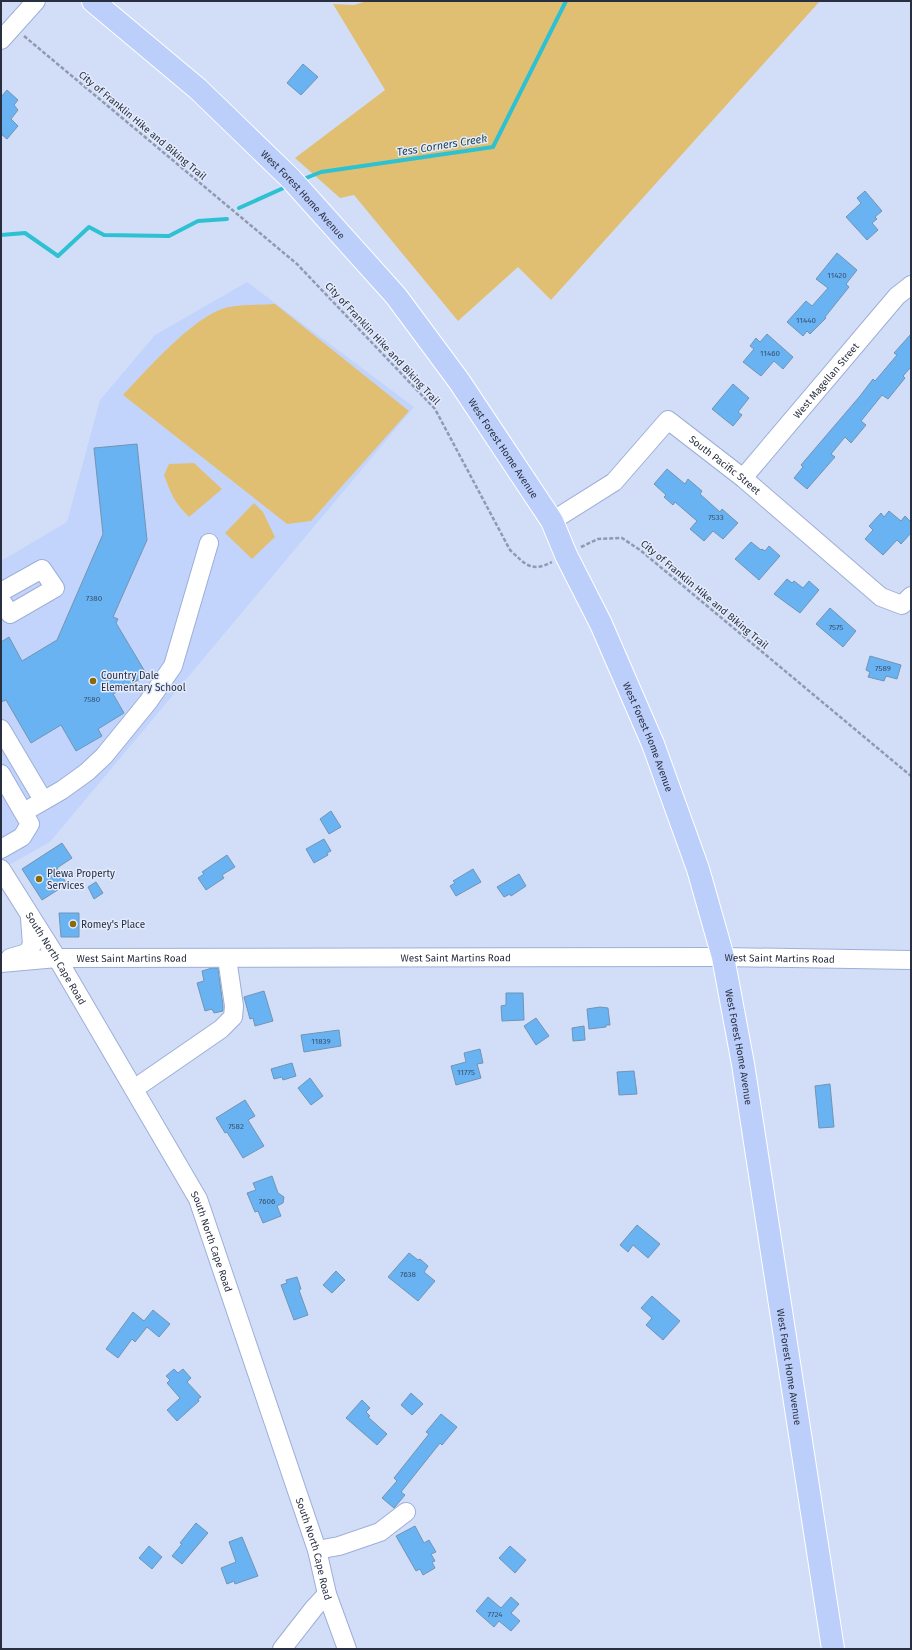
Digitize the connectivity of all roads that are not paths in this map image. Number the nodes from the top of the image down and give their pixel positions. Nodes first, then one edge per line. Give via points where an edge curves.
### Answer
1 (36, 1) edge
2 (93, 1) edge
3 (1, 40) edge
4 (911, 285) edge
5 (743, 478) junction
6 (552, 521) junction
7 (209, 543) dead end
8 (1, 592) edge
9 (1, 600) edge
10 (906, 600) edge
11 (1, 729) edge
12 (1, 774) edge
13 (44, 800) junction
14 (24, 812) junction
15 (1, 848) edge
16 (1, 868) edge
17 (7, 891) edge
18 (30, 917) junction
19 (723, 957) junction
20 (57, 958) junction
21 (227, 958) junction
22 (911, 960) edge
23 (1, 962) edge
24 (134, 1089) junction
25 (406, 1512) dead end
26 (316, 1550) junction
27 (327, 1594) junction
28 (282, 1649) edge
29 (347, 1649) edge
30 (833, 1649) edge

1 - 3 street
2 - 6 main road, West Forest Home Avenue via 198,89 296,184 396,296 459,380
4 - 5 street, West Magellan Street via 897,296
5 - 6 street, South Pacific Street via 668,420 614,482
5 - 10 street, South Pacific Street via 881,598
6 - 19 main road, West Forest Home Avenue via 601,624 653,744 698,869
7 - 13 street via 173,666 148,702 104,756 87,772
8 - 9 street via 42,569 55,588 10,614
11 - 13 street
12 - 14 street
13 - 14 street
14 - 15 street via 30,824 22,837
16 - 17 street, South North Cape Road
17 - 18 street, South North Cape Road
18 - 20 street, South North Cape Road
18 - 23 street via 32,945 27,954
19 - 21 street, West Saint Martins Road
19 - 22 street, West Saint Martins Road
19 - 30 main road, West Forest Home Avenue via 744,1072
20 - 21 street, West Saint Martins Road
20 - 23 street, West Saint Martins Road
20 - 24 street, South North Cape Road
21 - 24 street via 234,1006 233,1017 221,1029
24 - 26 street, South North Cape Road via 198,1200
25 - 26 street via 380,1532 346,1544
26 - 27 street, South North Cape Road
27 - 28 street
27 - 29 street, South North Cape Road

